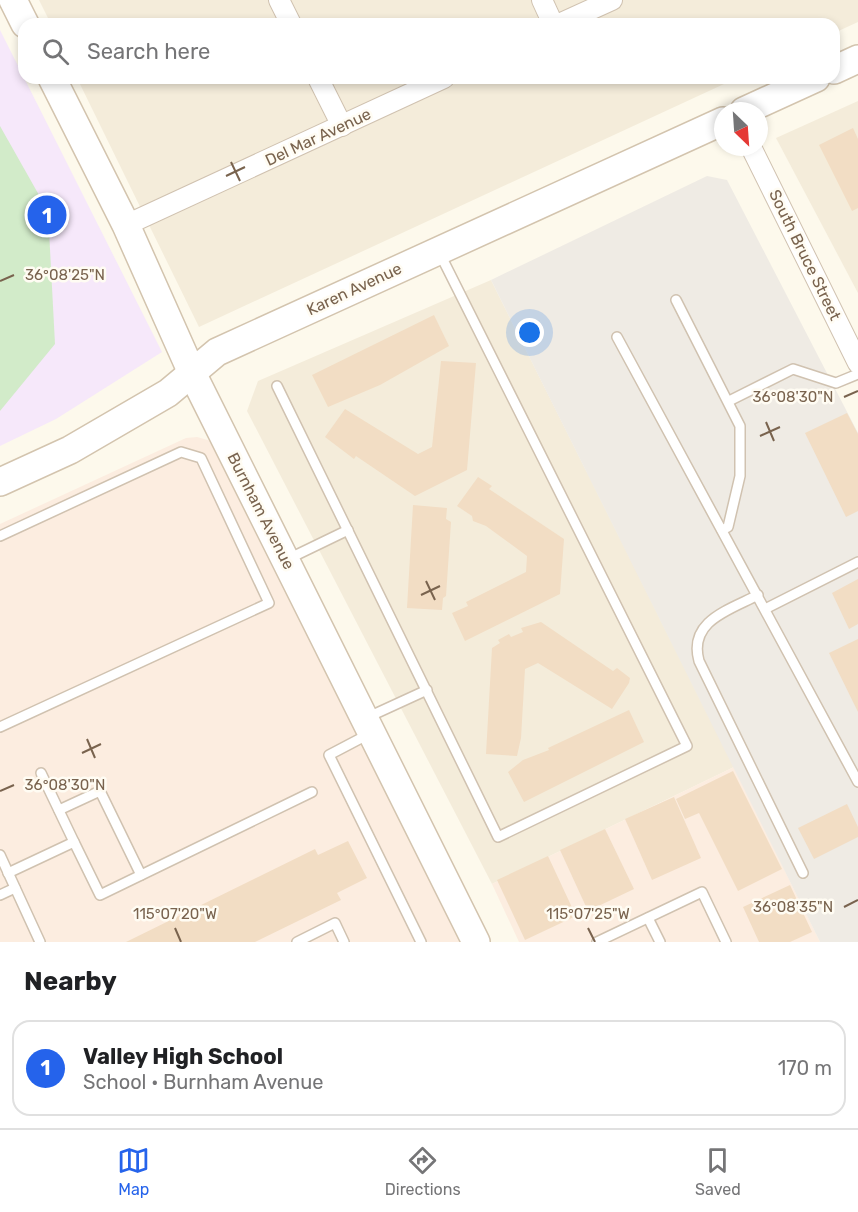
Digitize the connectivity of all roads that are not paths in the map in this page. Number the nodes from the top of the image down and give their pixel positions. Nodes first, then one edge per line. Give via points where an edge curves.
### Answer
1 (279, 0) edge
2 (542, 0) edge
3 (612, 0) edge
4 (288, 18) edge
5 (550, 18) edge
6 (572, 18) edge
7 (858, 59) edge
8 (840, 67) edge
9 (55, 84) edge
10 (321, 84) edge
11 (431, 84) edge
12 (803, 84) edge
13 (764, 102) edge
14 (714, 125) edge
15 (342, 126) junction
16 (756, 156) edge
17 (126, 225) junction
18 (438, 251) junction
19 (676, 300) dead end
20 (617, 337) dead end
21 (858, 363) edge
22 (192, 373) junction
23 (858, 374) edge
24 (277, 386) dead end
25 (729, 401) junction
26 (0, 482) edge
27 (348, 530) junction
28 (722, 530) junction
29 (0, 536) edge
30 (285, 560) junction
31 (858, 562) edge
32 (758, 595) junction
33 (765, 609) junction
34 (426, 690) junction
35 (368, 726) junction
36 (0, 727) edge
37 (41, 773) dead end
38 (858, 782) edge
39 (312, 792) dead end
40 (59, 810) junction
41 (74, 842) junction
42 (0, 855) edge
43 (8, 873) junction
44 (803, 873) dead end
45 (141, 875) junction
46 (15, 888) junction
47 (0, 895) edge
48 (648, 918) junction
49 (39, 942) edge
50 (297, 942) edge
51 (344, 942) edge
52 (421, 942) edge
53 (476, 942) edge
54 (597, 942) edge
55 (660, 942) edge
56 (726, 942) edge

1 - 4 street
2 - 5 street
3 - 6 street
7 - 8 street
9 - 17 street, Burnham Avenue
10 - 15 street
11 - 15 street, Del Mar Avenue
12 - 13 street
14 - 18 street, Karen Avenue
15 - 17 street, Del Mar Avenue
16 - 21 street, South Bruce Street
17 - 22 street, Burnham Avenue
18 - 22 street, Karen Avenue via 217,352
18 - 34 lane via 687,746 498,837
19 - 25 lane
20 - 28 lane
22 - 26 street, Karen Avenue via 168,393 70,450
22 - 30 street, Burnham Avenue
23 - 25 lane via 836,383 793,369
24 - 27 lane
25 - 28 lane via 740,426 741,447 735,497 728,527
27 - 30 lane
27 - 34 lane
28 - 32 lane
29 - 36 lane via 181,452 201,458 269,603
30 - 35 street, Burnham Avenue
31 - 33 lane
32 - 33 lane
32 - 44 lane via 703,626 696,649
33 - 38 lane
34 - 35 lane
35 - 52 lane via 329,755
35 - 53 street, Burnham Avenue
37 - 40 lane
39 - 45 lane
40 - 41 lane
40 - 45 lane via 100,791
41 - 43 lane
41 - 45 lane via 100,895
42 - 43 lane
43 - 46 lane
46 - 47 lane
46 - 49 lane
48 - 54 lane
48 - 55 lane
48 - 56 lane via 702,892
50 - 51 lane via 335,923

